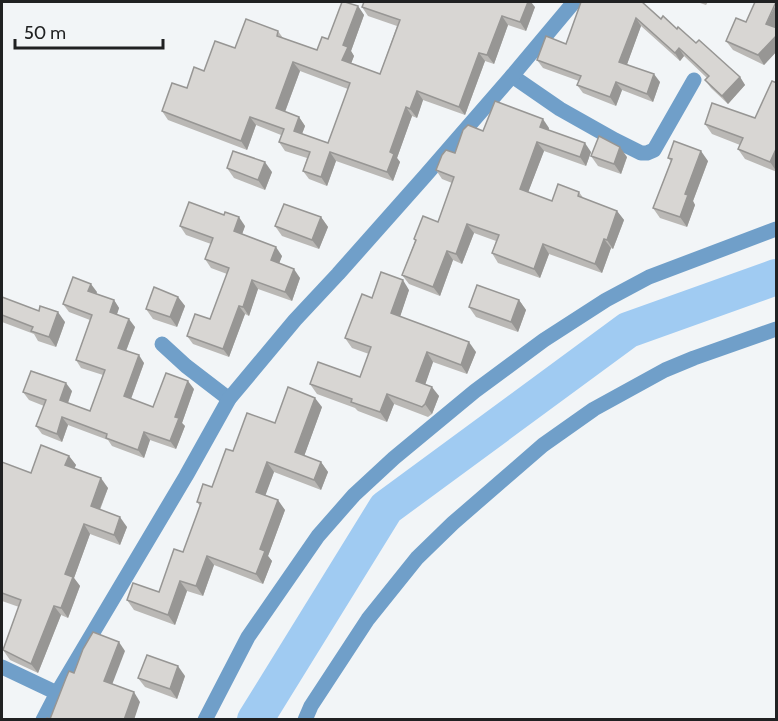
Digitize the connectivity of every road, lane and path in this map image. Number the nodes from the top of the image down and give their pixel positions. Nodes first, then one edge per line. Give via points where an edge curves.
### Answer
1 (574, 2) edge
2 (512, 76) junction
3 (694, 80) dead end
4 (777, 230) edge
5 (777, 329) edge
6 (162, 344) dead end
7 (229, 399) junction
8 (2, 667) edge
9 (57, 693) junction
10 (43, 720) edge
11 (205, 720) edge
12 (305, 720) edge

1 - 2 street
2 - 3 street via 560,109 641,153 654,150
2 - 7 street
4 - 11 street via 649,277 606,300 475,391 394,458 318,536 248,637
5 - 12 street via 665,370 594,410 543,445 417,558 368,619
6 - 7 street
7 - 9 street
8 - 9 street
9 - 10 street

